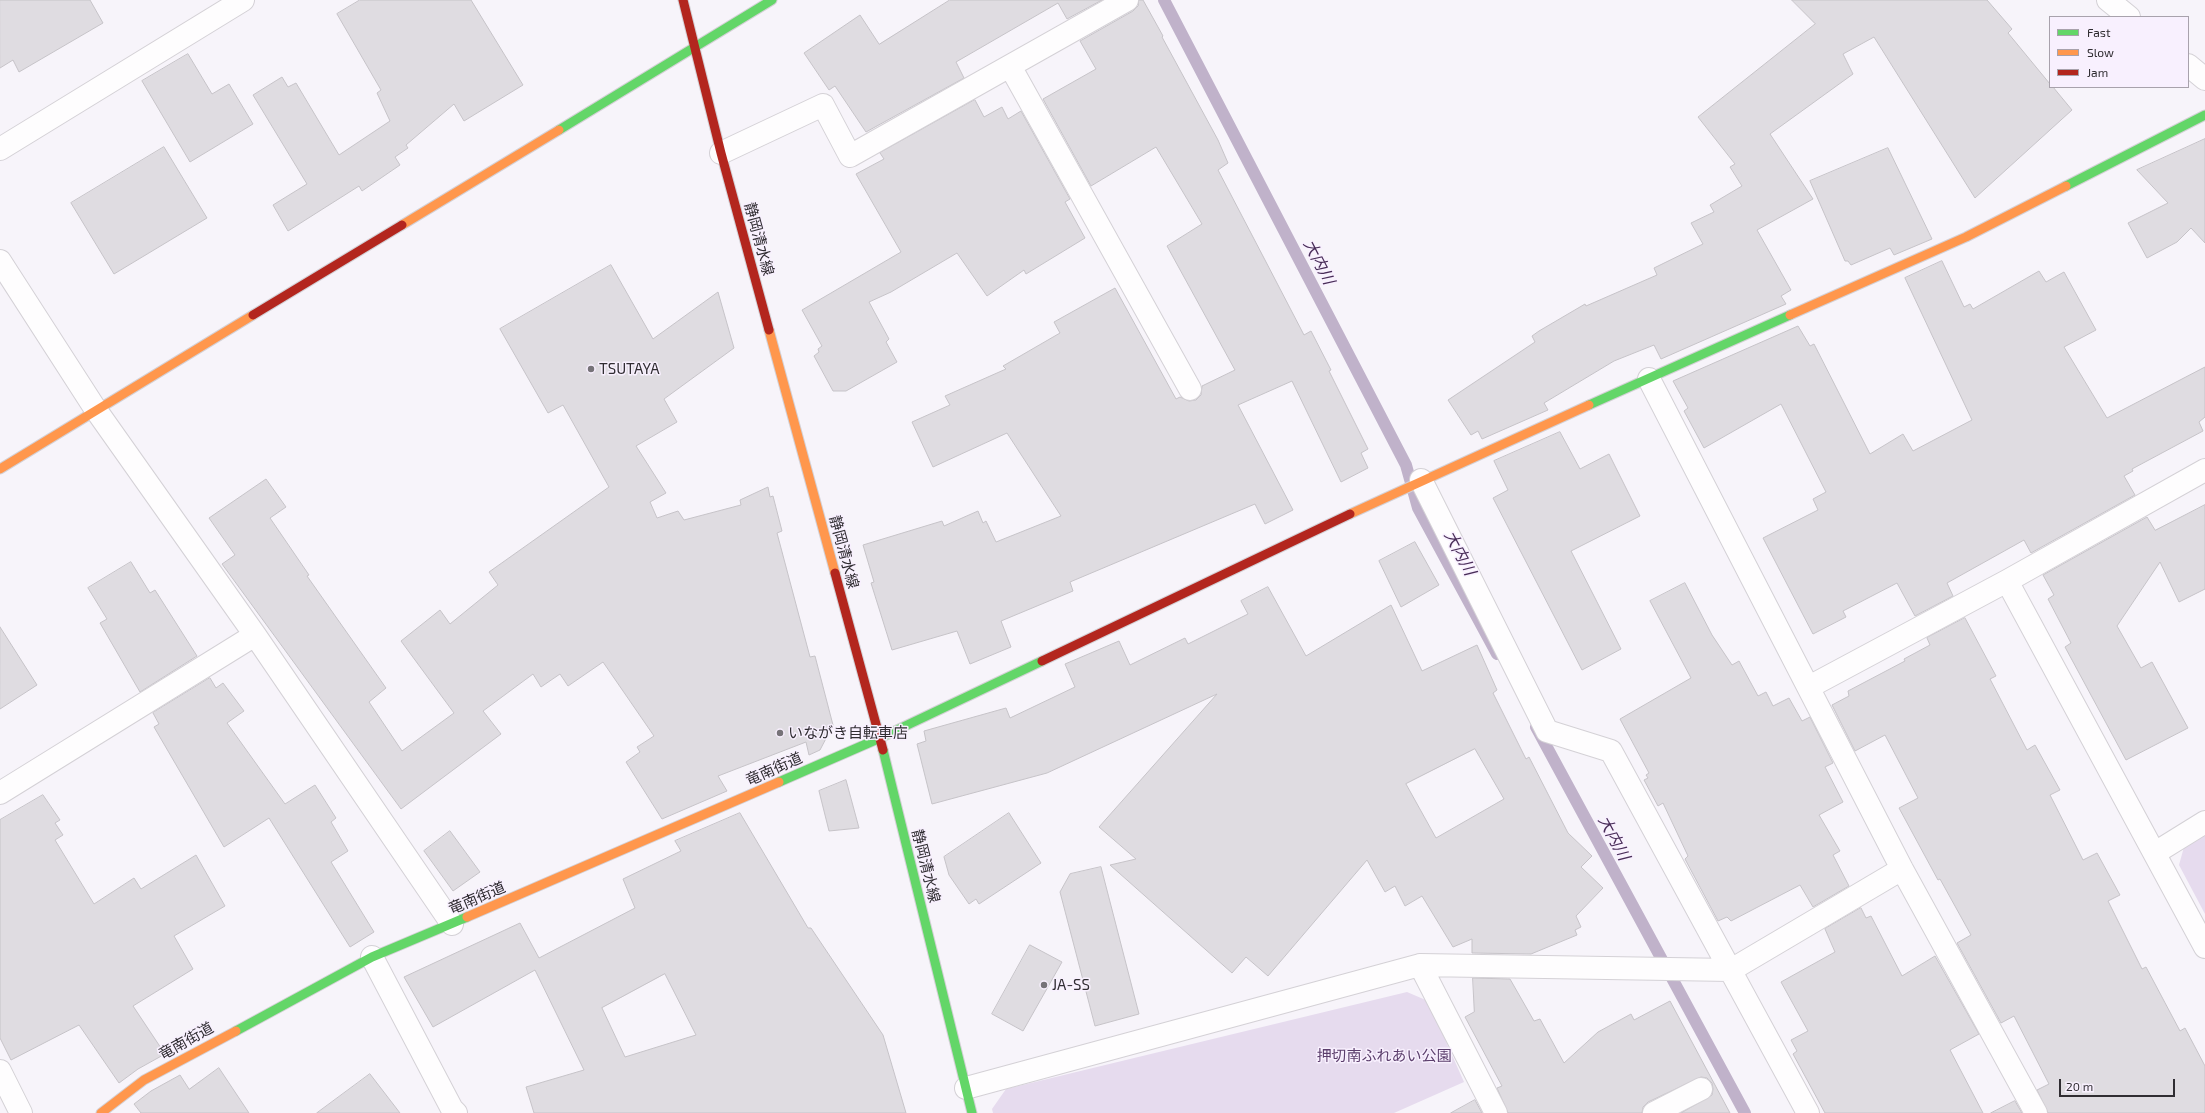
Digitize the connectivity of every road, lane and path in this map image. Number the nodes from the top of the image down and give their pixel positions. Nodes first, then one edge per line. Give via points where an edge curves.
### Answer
1 (243, 0) edge
2 (683, 0) edge
3 (772, 0) edge
4 (1127, 0) edge
5 (2108, 0) edge
6 (2128, 16) edge
7 (694, 46) junction
8 (1010, 66) junction
9 (2189, 66) edge
10 (2205, 79) edge
11 (2205, 115) edge
12 (0, 149) edge
13 (721, 153) junction
14 (0, 261) edge
15 (1649, 379) junction
16 (1190, 389) dead end
17 (96, 410) junction
18 (0, 468) edge
19 (2205, 470) edge
20 (1421, 480) junction
21 (2007, 581) junction
22 (255, 635) junction
23 (1809, 687) junction
24 (880, 738) junction
25 (0, 793) edge
26 (2205, 822) edge
27 (2155, 853) junction
28 (1902, 869) junction
29 (452, 924) junction
30 (2205, 946) edge
31 (372, 957) junction
32 (1420, 965) junction
33 (1731, 970) junction
34 (0, 1071) edge
35 (966, 1088) junction
36 (1701, 1089) dead end
37 (1657, 1112) edge
38 (21, 1113) edge
39 (101, 1113) edge
40 (456, 1113) edge
41 (972, 1113) edge
42 (1496, 1113) edge
43 (1808, 1113) edge
44 (2036, 1113) edge

1 - 12 street
2 - 7 street, 静岡清水線
3 - 7 street
4 - 8 street
5 - 6 street
7 - 13 street, 静岡清水線
7 - 17 street
8 - 13 street via 850,156 823,105
8 - 16 street
9 - 10 street
11 - 15 street, 竜南街道 via 1966,237
13 - 24 street, 静岡清水線
14 - 17 street
15 - 20 street, 竜南街道
15 - 23 street
17 - 18 street
17 - 22 street
19 - 21 street
20 - 24 street, 竜南街道
20 - 33 street via 1547,731 1611,751
21 - 23 street
21 - 27 street
22 - 25 street
22 - 29 street
23 - 28 street
24 - 29 street, 竜南街道
24 - 35 street, 静岡清水線
26 - 27 street
27 - 30 street
28 - 33 street
28 - 44 street
29 - 31 street, 竜南街道
31 - 39 street, 竜南街道 via 144,1080
31 - 40 street
32 - 33 street
32 - 35 street
32 - 42 street
33 - 43 street
34 - 38 street
35 - 41 street, 静岡清水線
36 - 37 street

